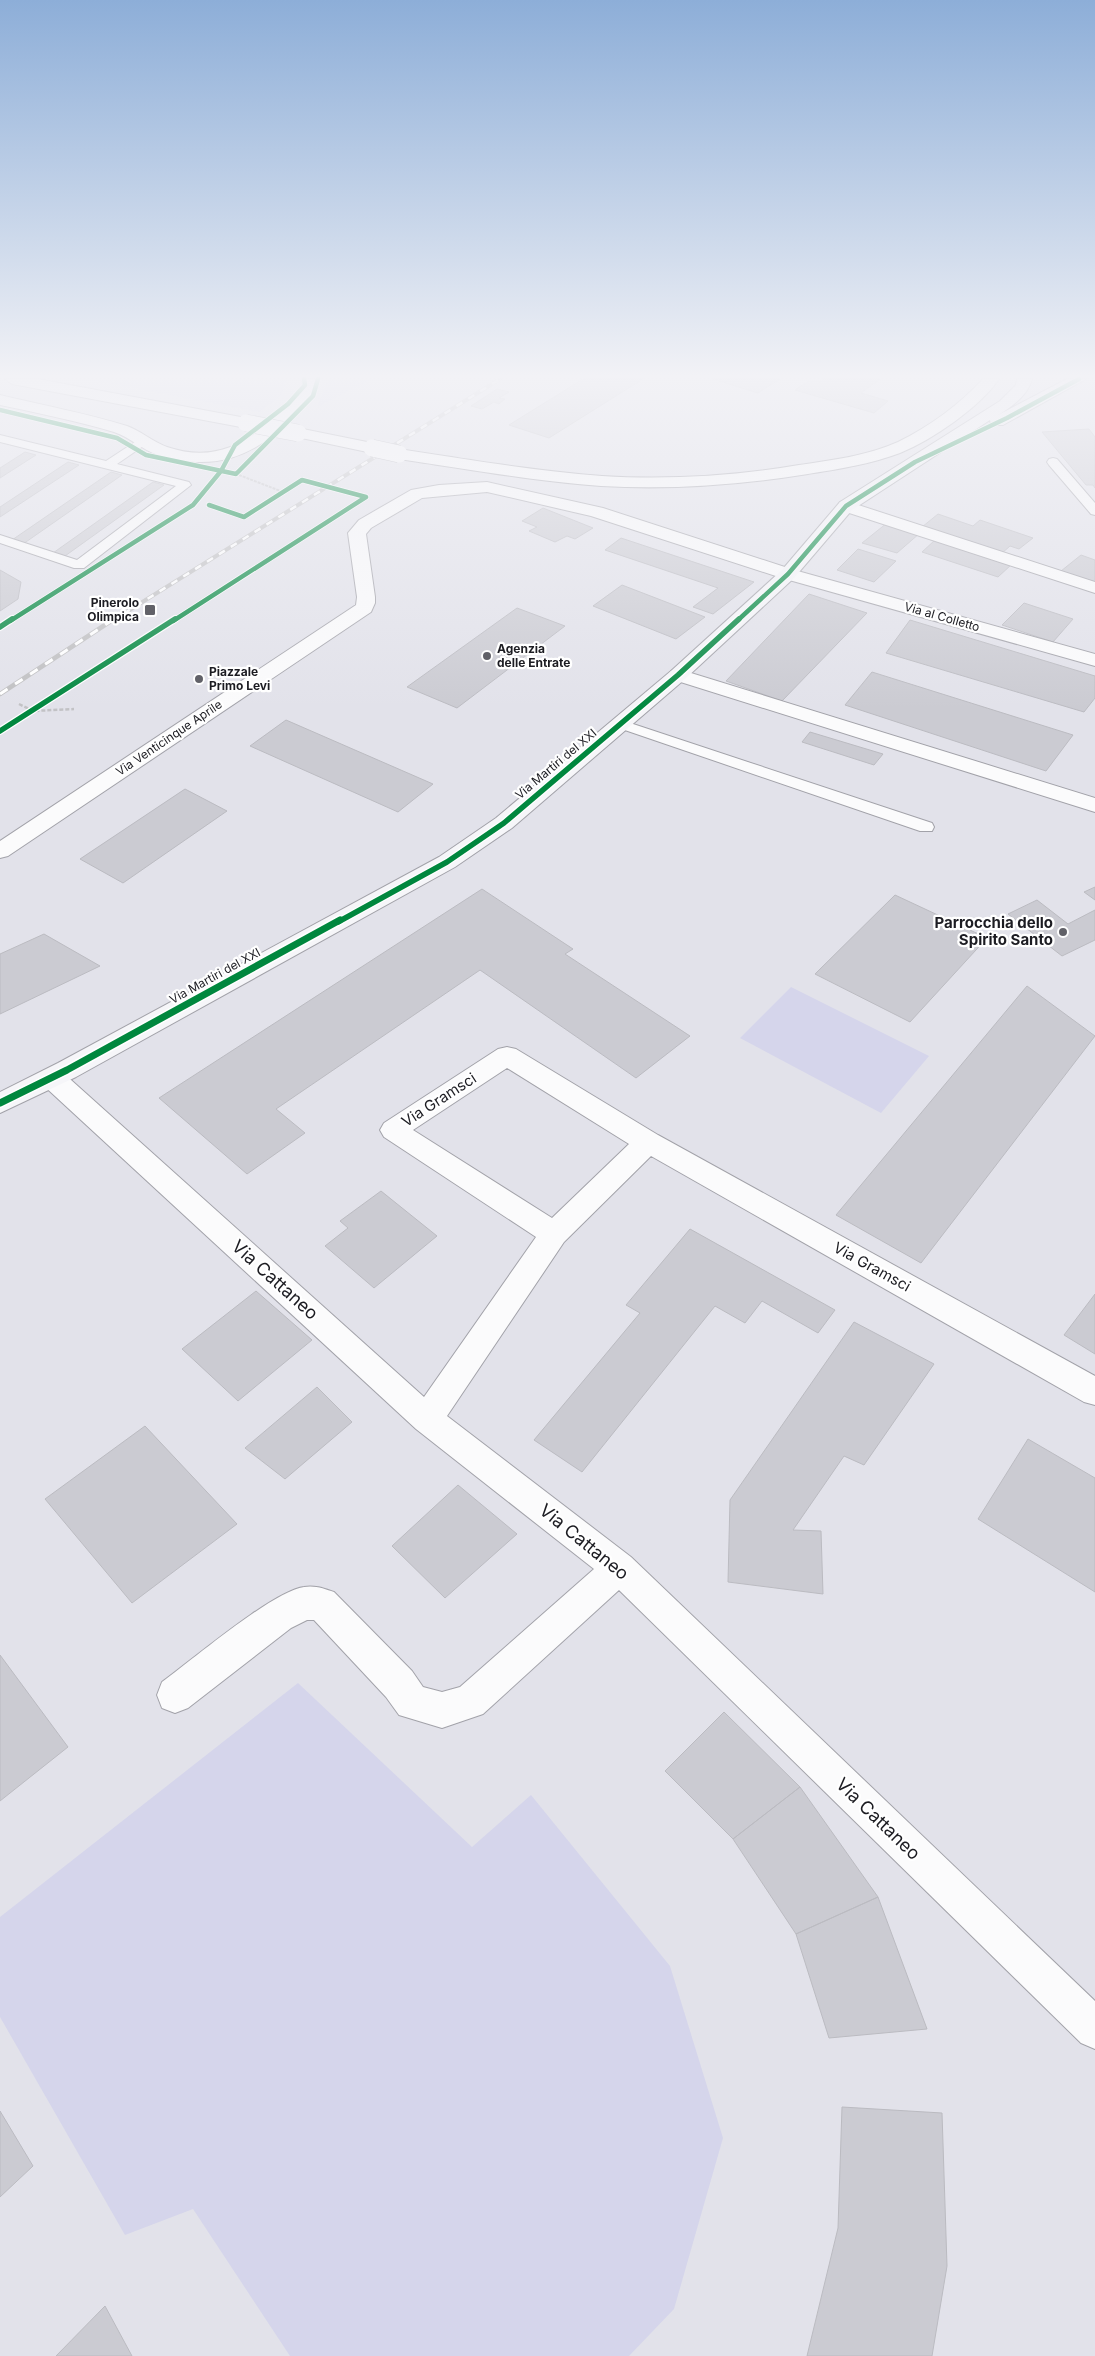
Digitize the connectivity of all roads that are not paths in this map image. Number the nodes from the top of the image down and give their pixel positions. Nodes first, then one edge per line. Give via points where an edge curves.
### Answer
1 (180, 489) edge
2 (460, 489) edge
3 (499, 489) edge
4 (873, 489) edge
5 (1076, 489) edge
6 (846, 506) junction
7 (1095, 511) edge
8 (365, 524) joint
9 (0, 539) edge
10 (788, 574) junction
11 (1095, 588) edge
12 (1095, 660) edge
13 (678, 675) junction
14 (621, 724) junction
15 (1095, 805) edge
16 (926, 827) dead end
17 (0, 851) edge
18 (52, 1078) junction
19 (0, 1103) edge
20 (648, 1142) junction
21 (554, 1234) junction
22 (1095, 1392) edge
23 (427, 1419) junction
24 (619, 1568) junction
25 (175, 1695) dead end
26 (1095, 2029) edge

1 - 9 lane via 79,564
2 - 8 street, Via al Colletto via 417,494
3 - 10 street, Via al Colletto via 597,512
4 - 6 street, Via Martiri del XXI
5 - 7 lane
6 - 10 street, Via Martiri del XXI
6 - 11 street
8 - 17 street, Via Venticinque Aprile via 357,533 366,597 364,608
10 - 12 street, Via al Colletto
10 - 13 street, Via Martiri del XXI
13 - 14 street, Via Martiri del XXI
13 - 15 street
14 - 16 lane
14 - 18 street, Via Martiri del XXI via 504,823 447,862
18 - 19 street, Via Martiri del XXI
18 - 23 street, Via Cattaneo
20 - 21 street
20 - 21 street, Via Gramsci via 507,1056 393,1130
20 - 22 street, Via Gramsci
21 - 23 street
23 - 24 street, Via Cattaneo
24 - 25 street via 470,1701 442,1710 412,1702 399,1684 322,1604 304,1602 279,1616
24 - 26 street, Via Cattaneo

